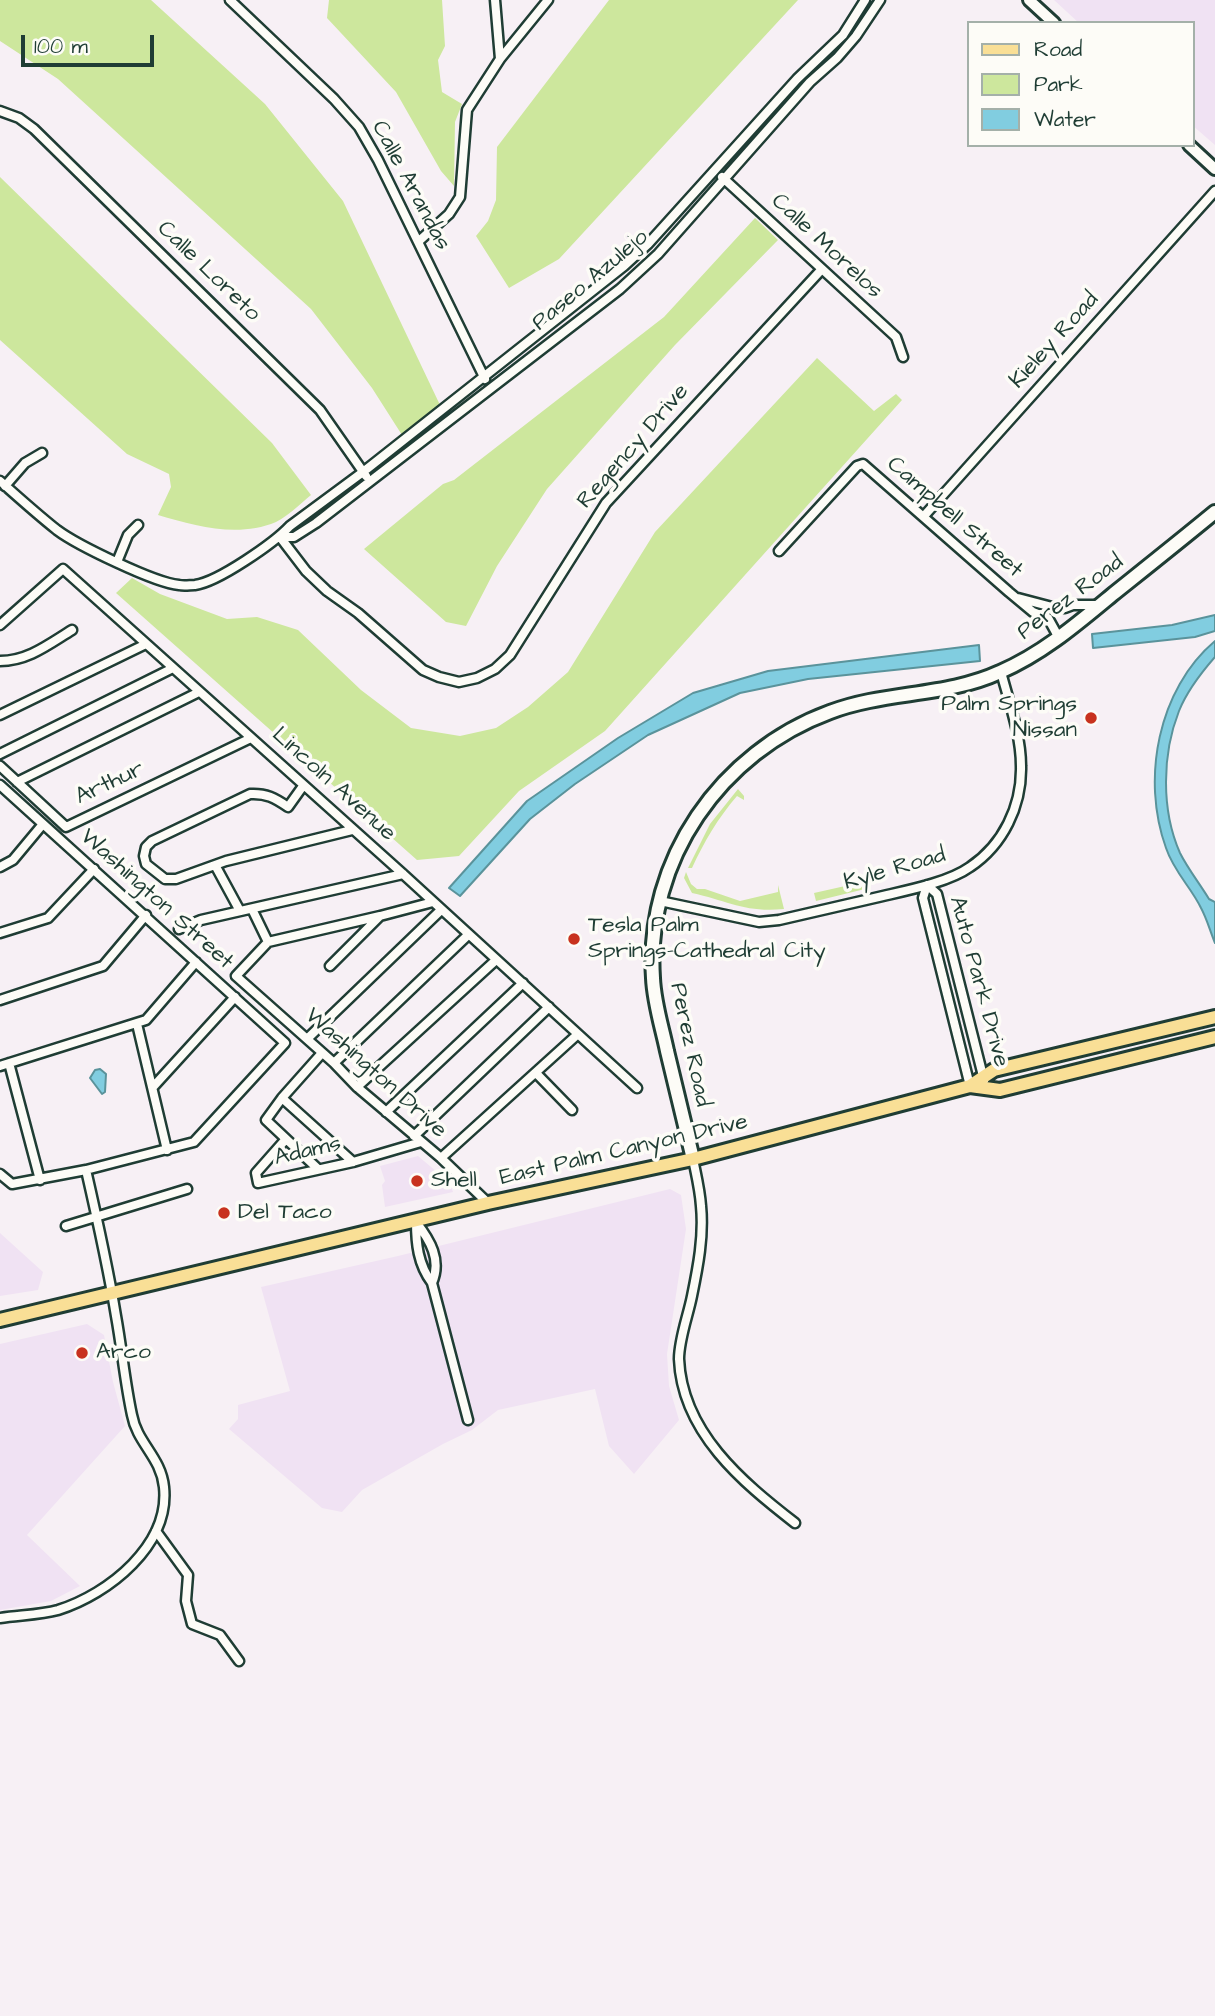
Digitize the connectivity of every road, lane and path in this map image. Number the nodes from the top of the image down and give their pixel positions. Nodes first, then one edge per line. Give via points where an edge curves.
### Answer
1 (230, 0) edge
2 (495, 0) edge
3 (548, 0) edge
4 (864, 0) edge
5 (880, 0) edge
6 (1029, 0) edge
7 (1052, 21) edge
8 (500, 59) junction
9 (0, 111) edge
10 (1191, 147) edge
11 (1215, 169) edge
12 (715, 171) junction
13 (724, 179) junction
14 (1215, 191) edge
15 (419, 241) junction
16 (822, 269) junction
17 (903, 357) dead end
18 (485, 377) junction
19 (490, 388) junction
20 (42, 453) dead end
21 (363, 472) junction
22 (370, 481) junction
23 (3, 483) edge
24 (1215, 512) edge
25 (924, 516) junction
26 (138, 524) dead end
27 (280, 537) junction
28 (779, 551) dead end
29 (117, 562) junction
30 (1016, 597) junction
31 (1100, 605) junction
32 (0, 625) edge
33 (72, 630) dead end
34 (1059, 638) junction
35 (146, 644) junction
36 (0, 661) edge
37 (173, 668) junction
38 (1001, 672) junction
39 (199, 692) junction
40 (0, 715) edge
41 (251, 738) junction
42 (0, 754) edge
43 (0, 766) edge
44 (17, 782) junction
45 (0, 785) edge
46 (303, 786) junction
47 (43, 824) junction
48 (352, 830) junction
49 (215, 864) junction
50 (0, 867) edge
51 (94, 869) junction
52 (403, 874) junction
53 (927, 885) junction
54 (660, 901) junction
55 (433, 902) junction
56 (252, 909) junction
57 (441, 910) junction
58 (240, 911) junction
59 (146, 915) junction
60 (380, 916) junction
61 (179, 929) dead end
62 (0, 933) edge
63 (468, 935) junction
64 (268, 942) junction
65 (496, 960) junction
66 (196, 962) junction
67 (330, 966) dead end
68 (523, 983) junction
69 (235, 997) junction
70 (0, 1000) edge
71 (549, 1007) junction
72 (1215, 1017) edge
73 (137, 1024) junction
74 (578, 1034) junction
75 (1215, 1037) edge
76 (307, 1039) junction
77 (322, 1053) junction
78 (334, 1063) junction
79 (5, 1065) edge
80 (536, 1073) junction
81 (985, 1083) junction
82 (970, 1086) junction
83 (153, 1087) junction
84 (358, 1087) junction
85 (637, 1088) dead end
86 (282, 1098) junction
87 (572, 1110) dead end
88 (386, 1112) junction
89 (286, 1139) junction
90 (417, 1139) junction
91 (167, 1150) junction
92 (441, 1158) junction
93 (693, 1159) junction
94 (353, 1162) junction
95 (318, 1169) junction
96 (86, 1170) junction
97 (0, 1174) edge
98 (40, 1180) junction
99 (187, 1189) dead end
100 (488, 1203) junction
101 (97, 1218) junction
102 (416, 1221) junction
103 (66, 1226) dead end
104 (432, 1283) junction
105 (112, 1293) junction
106 (0, 1320) edge
107 (468, 1420) dead end
108 (795, 1523) dead end
109 (156, 1531) junction
110 (0, 1618) edge
111 (239, 1661) dead end

1 - 15 street, Calle Arandas via 359,127
2 - 8 street
3 - 8 street
4 - 12 street, Paseo Azulejo via 844,35 797,79
5 - 13 street, Paseo Azulejo via 843,51
6 - 7 street
8 - 15 street via 467,110 460,197 449,214
9 - 21 street, Calle Loreto via 19,118 43,137 241,331 320,410
10 - 11 street
12 - 13 street, Calle Morelos
12 - 18 street, Paseo Azulejo via 624,266
13 - 16 street, Calle Morelos
13 - 19 street, Paseo Azulejo via 658,254 620,289
14 - 25 street, Kieley Road
15 - 18 street, Calle Arandas
16 - 17 street, Calle Morelos via 896,337
16 - 27 street, Regency Drive via 606,503 510,655 477,678 459,682 423,670 306,571
18 - 19 street, Calle Arandas
18 - 21 street, Paseo Azulejo
19 - 22 street, Paseo Azulejo
20 - 23 street
21 - 22 street, Calle Loreto
21 - 27 street, Paseo Azulejo
22 - 27 street, Paseo Azulejo via 294,537
23 - 29 street, Paseo Azulejo via 60,532
24 - 31 main road, Perez Road
25 - 28 street, Campbell Street via 860,464
25 - 30 street, Campbell Street
26 - 29 street
27 - 29 street, Paseo Azulejo via 198,585 165,582
30 - 31 street, Campbell Street via 1056,608
30 - 34 street, Campbell Street via 1048,618
31 - 34 main road, Perez Road
32 - 35 street, Lincoln Avenue via 63,569
33 - 36 street via 30,655
34 - 38 main road, Perez Road
35 - 37 street, Lincoln Avenue
35 - 40 street
37 - 39 street, Lincoln Avenue
37 - 42 street
38 - 53 street, Kyle Road via 1021,768 1012,820 969,868
38 - 54 main road, Perez Road via 948,689 832,711 769,742 737,768 682,838
39 - 41 street, Lincoln Avenue
39 - 44 street
41 - 44 street, Arthur via 66,827
41 - 46 street, Lincoln Avenue
43 - 44 street, Arthur
45 - 47 street, Washington Street
46 - 48 street, Lincoln Avenue
46 - 49 street via 288,807 269,796 250,794 152,841 144,856 146,864 164,879
47 - 50 street via 13,860
47 - 51 street, Washington Street
48 - 49 street
48 - 52 street, Lincoln Avenue
49 - 58 street
51 - 59 street, Washington Street
51 - 62 street via 48,918
52 - 55 street, Lincoln Avenue
52 - 56 street
53 - 54 street, Kyle Road via 759,922
53 - 81 street, Auto Park Drive via 937,894
53 - 82 street, Auto Park Drive via 923,898
54 - 93 main road, Perez Road via 653,979
55 - 57 street, Lincoln Avenue
55 - 60 street
56 - 58 street
56 - 64 street
57 - 63 street, Lincoln Avenue
57 - 76 street
58 - 61 street
59 - 66 street, Washington Street
59 - 70 street via 103,966
60 - 64 street
60 - 67 street
63 - 65 street, Lincoln Avenue
63 - 78 street
64 - 76 street, Washington Drive via 236,976
65 - 68 street, Lincoln Avenue
65 - 84 street
66 - 69 street, Washington Street
66 - 73 street via 146,1020
68 - 71 street, Lincoln Avenue
68 - 88 street
69 - 83 street
69 - 91 street, Washington Street via 285,1043 194,1142
71 - 74 street, Lincoln Avenue
71 - 90 street
72 - 81 main road via 994,1070
73 - 79 street
73 - 83 street
74 - 80 street
74 - 85 street, Lincoln Avenue
75 - 81 main road, East Palm Canyon Drive via 1000,1090
76 - 77 street, Washington Drive
77 - 78 street, Washington Drive
77 - 86 street
78 - 84 street, Washington Drive
79 - 98 street
80 - 87 street
80 - 92 street
81 - 82 main road, East Palm Canyon Drive
82 - 93 main road, East Palm Canyon Drive
83 - 91 street
84 - 88 street, Washington Drive
86 - 89 street via 266,1119
86 - 94 street
88 - 90 street, Washington Drive
89 - 95 street
89 - 95 street, Adams via 256,1173 258,1184
90 - 92 street, Washington Drive
90 - 94 street, Adams
91 - 96 street
92 - 100 street, Washington Drive
93 - 100 main road, East Palm Canyon Drive
93 - 108 street, Perez Road via 702,1232 679,1356 682,1389 694,1419 720,1457 754,1492
94 - 95 street, Adams
96 - 98 street
96 - 101 street
97 - 98 street via 12,1184
99 - 101 street
100 - 102 main road, East Palm Canyon Drive
101 - 103 street
101 - 105 street
102 - 104 street via 422,1269
102 - 104 street via 430,1241 437,1268
102 - 105 main road, East Palm Canyon Drive
104 - 107 street
105 - 106 main road, East Palm Canyon Drive
105 - 109 street via 132,1418 162,1476 165,1511
109 - 110 street via 119,1577 86,1598 56,1610
109 - 111 street via 188,1574 186,1601 192,1624 220,1635

